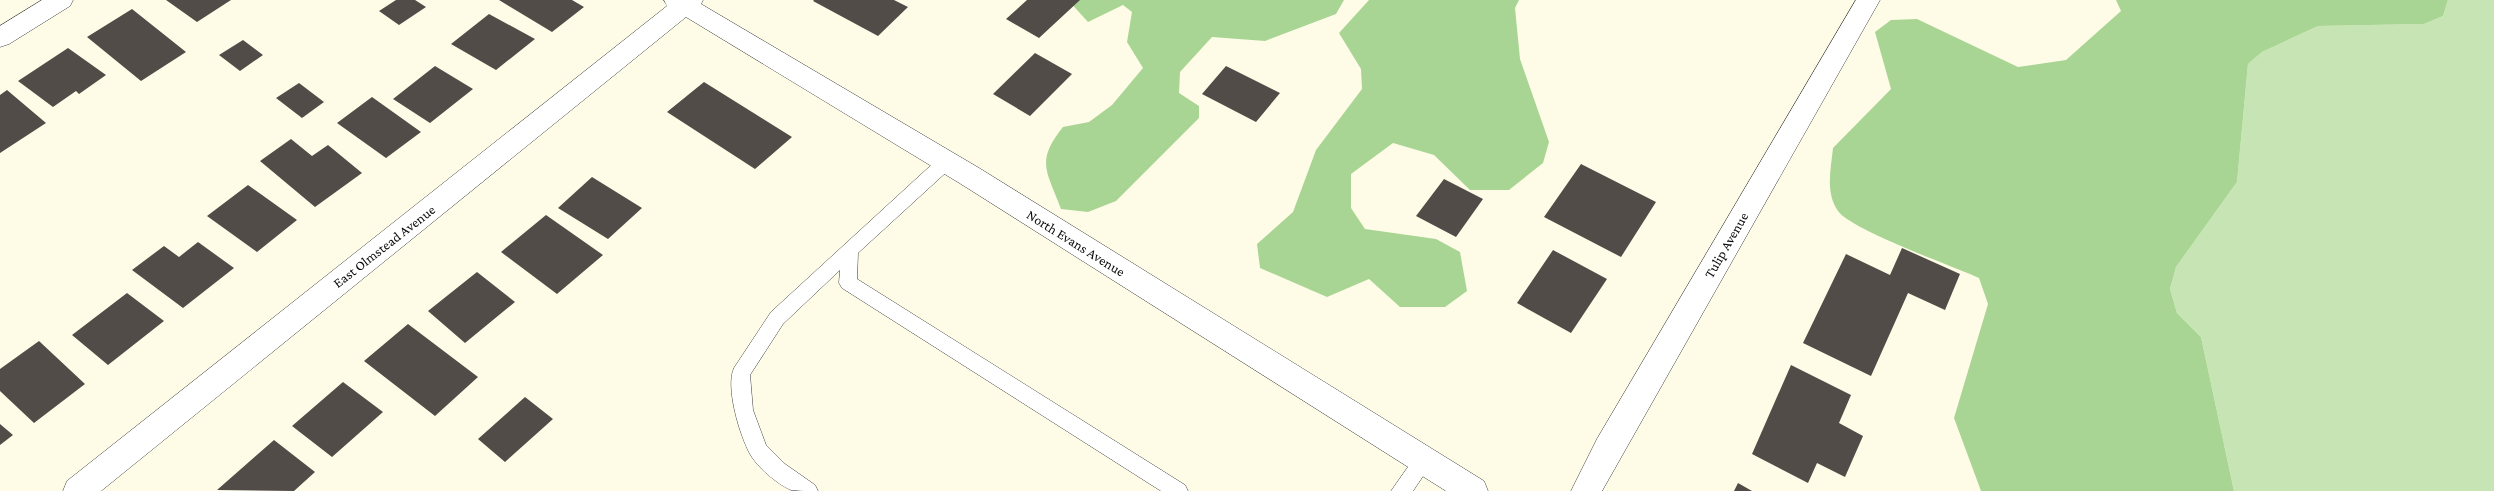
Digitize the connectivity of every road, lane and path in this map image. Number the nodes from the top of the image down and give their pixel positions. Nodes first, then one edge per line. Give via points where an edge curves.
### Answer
1 (62, 0) edge
2 (1868, 0) edge
3 (684, 2) edge
4 (0, 38) edge
5 (946, 162) junction
6 (849, 250) junction
7 (1424, 460) junction
8 (78, 491) edge
9 (808, 491) edge
10 (1178, 491) edge
11 (1402, 491) edge
12 (1473, 491) edge
13 (1586, 491) edge

1 - 4 street
2 - 13 street, Tulip Avenue
3 - 5 street, North Evans Avenue
3 - 8 street, East Olmstead Avenue
5 - 6 lane
5 - 7 street, North Evans Avenue
6 - 9 lane via 777,318 741,374 744,410 758,450 778,470
6 - 10 lane via 848,283
7 - 11 lane
7 - 12 street, North Evans Avenue

